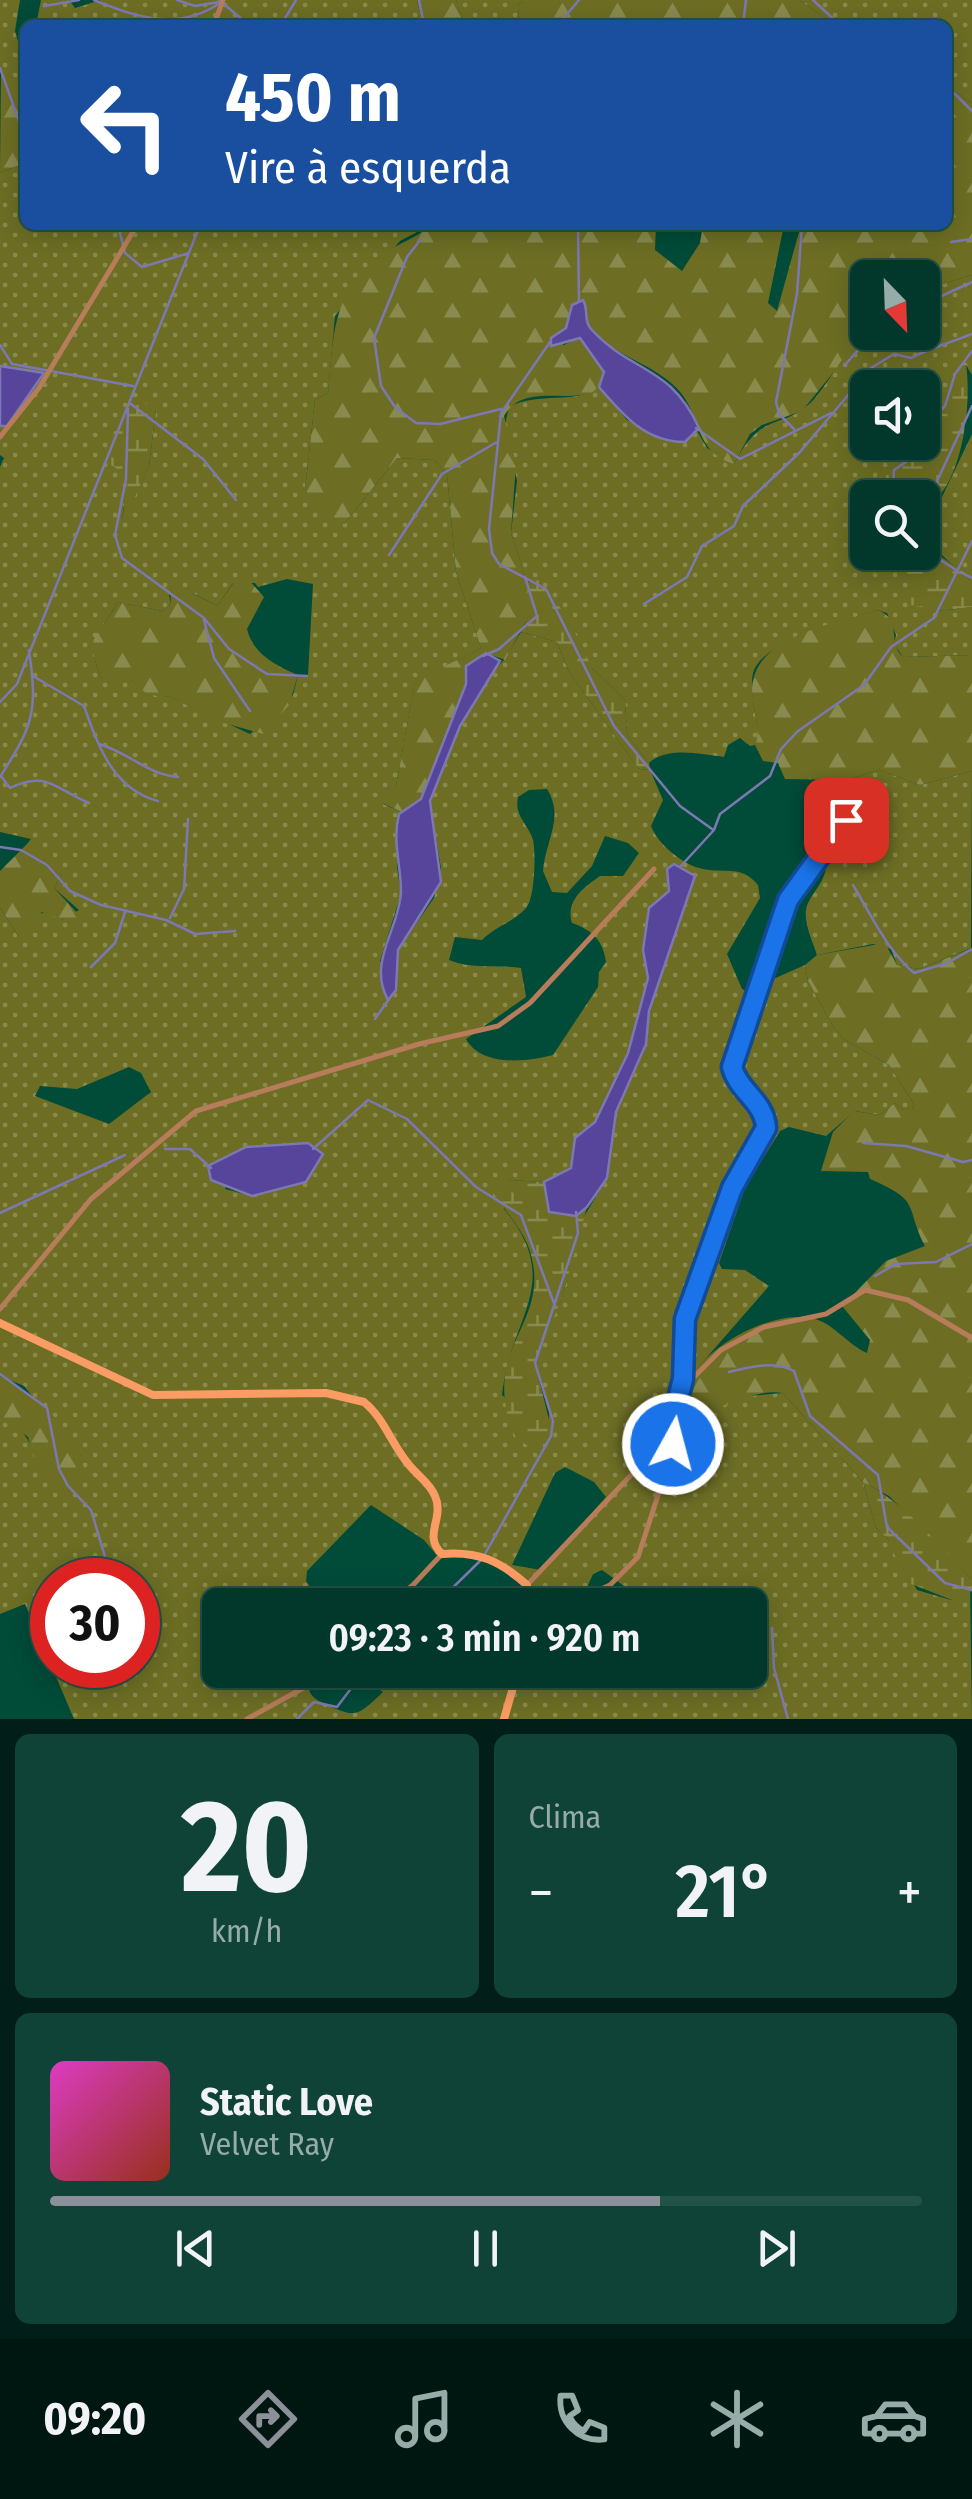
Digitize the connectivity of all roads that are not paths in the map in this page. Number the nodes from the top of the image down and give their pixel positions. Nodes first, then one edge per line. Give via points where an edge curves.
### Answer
1 (135, 230) edge
2 (0, 436) edge
3 (846, 820) dead end
4 (654, 869) dead end
5 (0, 1309) edge
6 (0, 1323) edge
7 (972, 1338) edge
8 (669, 1435) junction
9 (442, 1554) junction
10 (528, 1585) junction
11 (410, 1588) edge
12 (528, 1588) edge
13 (603, 1588) edge
14 (303, 1688) edge
15 (513, 1688) edge
16 (247, 1719) edge
17 (504, 1719) edge

1 - 2 street via 46,377
3 - 8 street via 788,900 735,1059 735,1077 762,1111 766,1128 732,1188 685,1319 683,1379
4 - 5 street via 530,1002 498,1026 196,1111 91,1200
6 - 9 street via 154,1395 326,1393 364,1402 432,1490 438,1508 431,1536
7 - 8 street via 908,1300 866,1290 826,1314 764,1327 721,1350 691,1380
8 - 10 street
8 - 13 street via 673,1449 638,1557
9 - 10 street via 485,1556
9 - 11 street
10 - 12 street
14 - 16 street
15 - 17 street

